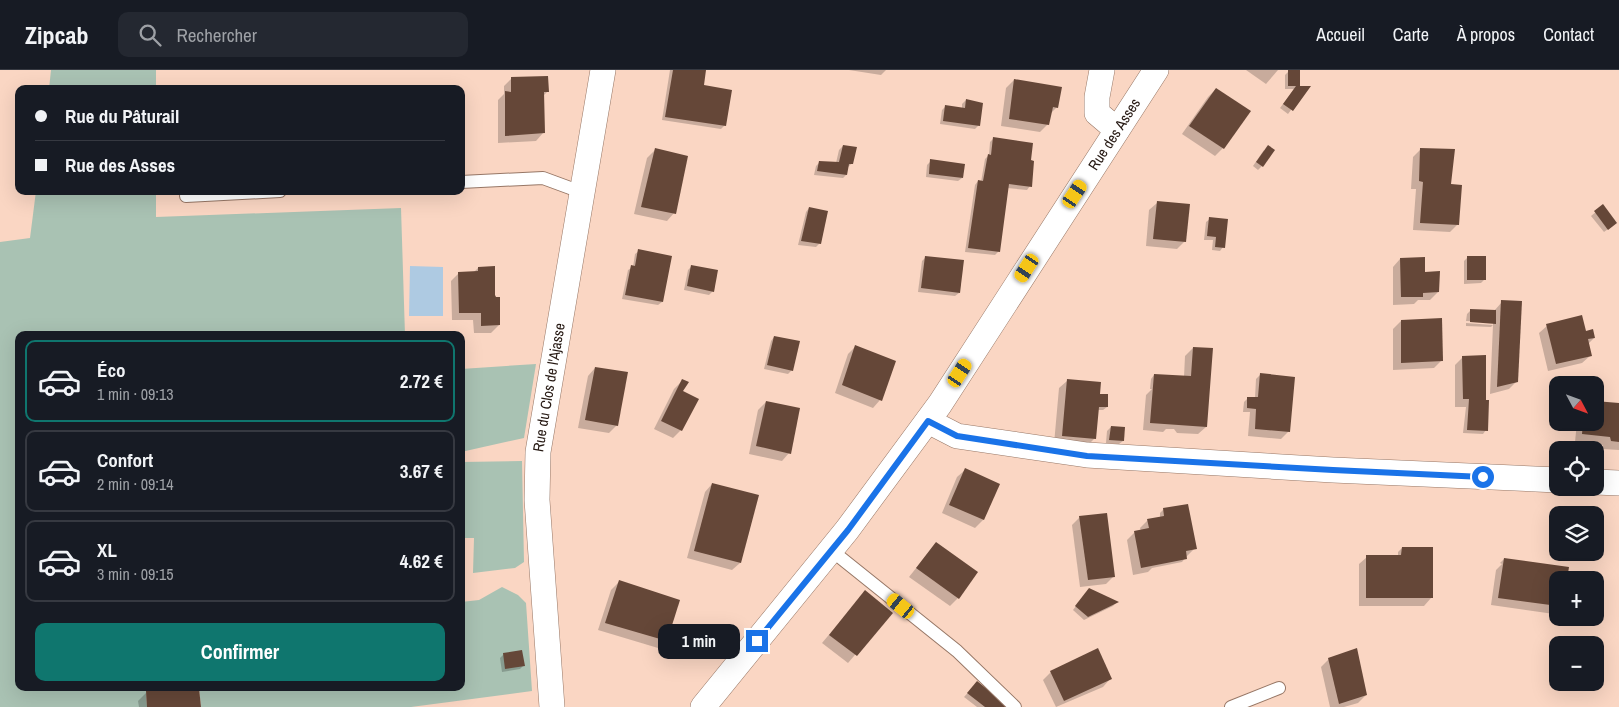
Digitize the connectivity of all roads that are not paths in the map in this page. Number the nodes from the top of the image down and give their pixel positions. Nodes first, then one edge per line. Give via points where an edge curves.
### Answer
1 (603, 70) edge
2 (1102, 70) edge
3 (1156, 70) edge
4 (1117, 130) junction
5 (465, 182) edge
6 (581, 192) junction
7 (205, 195) edge
8 (186, 196) dead end
9 (928, 421) junction
10 (1549, 480) edge
11 (1604, 482) edge
12 (1619, 483) edge
13 (831, 550) junction
14 (1279, 688) dead end
15 (552, 707) edge
16 (703, 707) edge
17 (1015, 707) edge
18 (1231, 707) edge

1 - 6 street, Rue du Clos de l'Ajasse
2 - 4 street via 1097,113
3 - 4 street, Rue des Asses
4 - 9 street, Rue des Asses
5 - 6 lane via 543,178
6 - 15 street, Rue du Clos de l'Ajasse via 538,452 537,500
7 - 8 lane
9 - 10 street via 957,436 1087,456
9 - 13 street, Rue des Asses
11 - 12 street
13 - 16 street, Rue des Asses
13 - 17 lane via 957,650
14 - 18 lane

